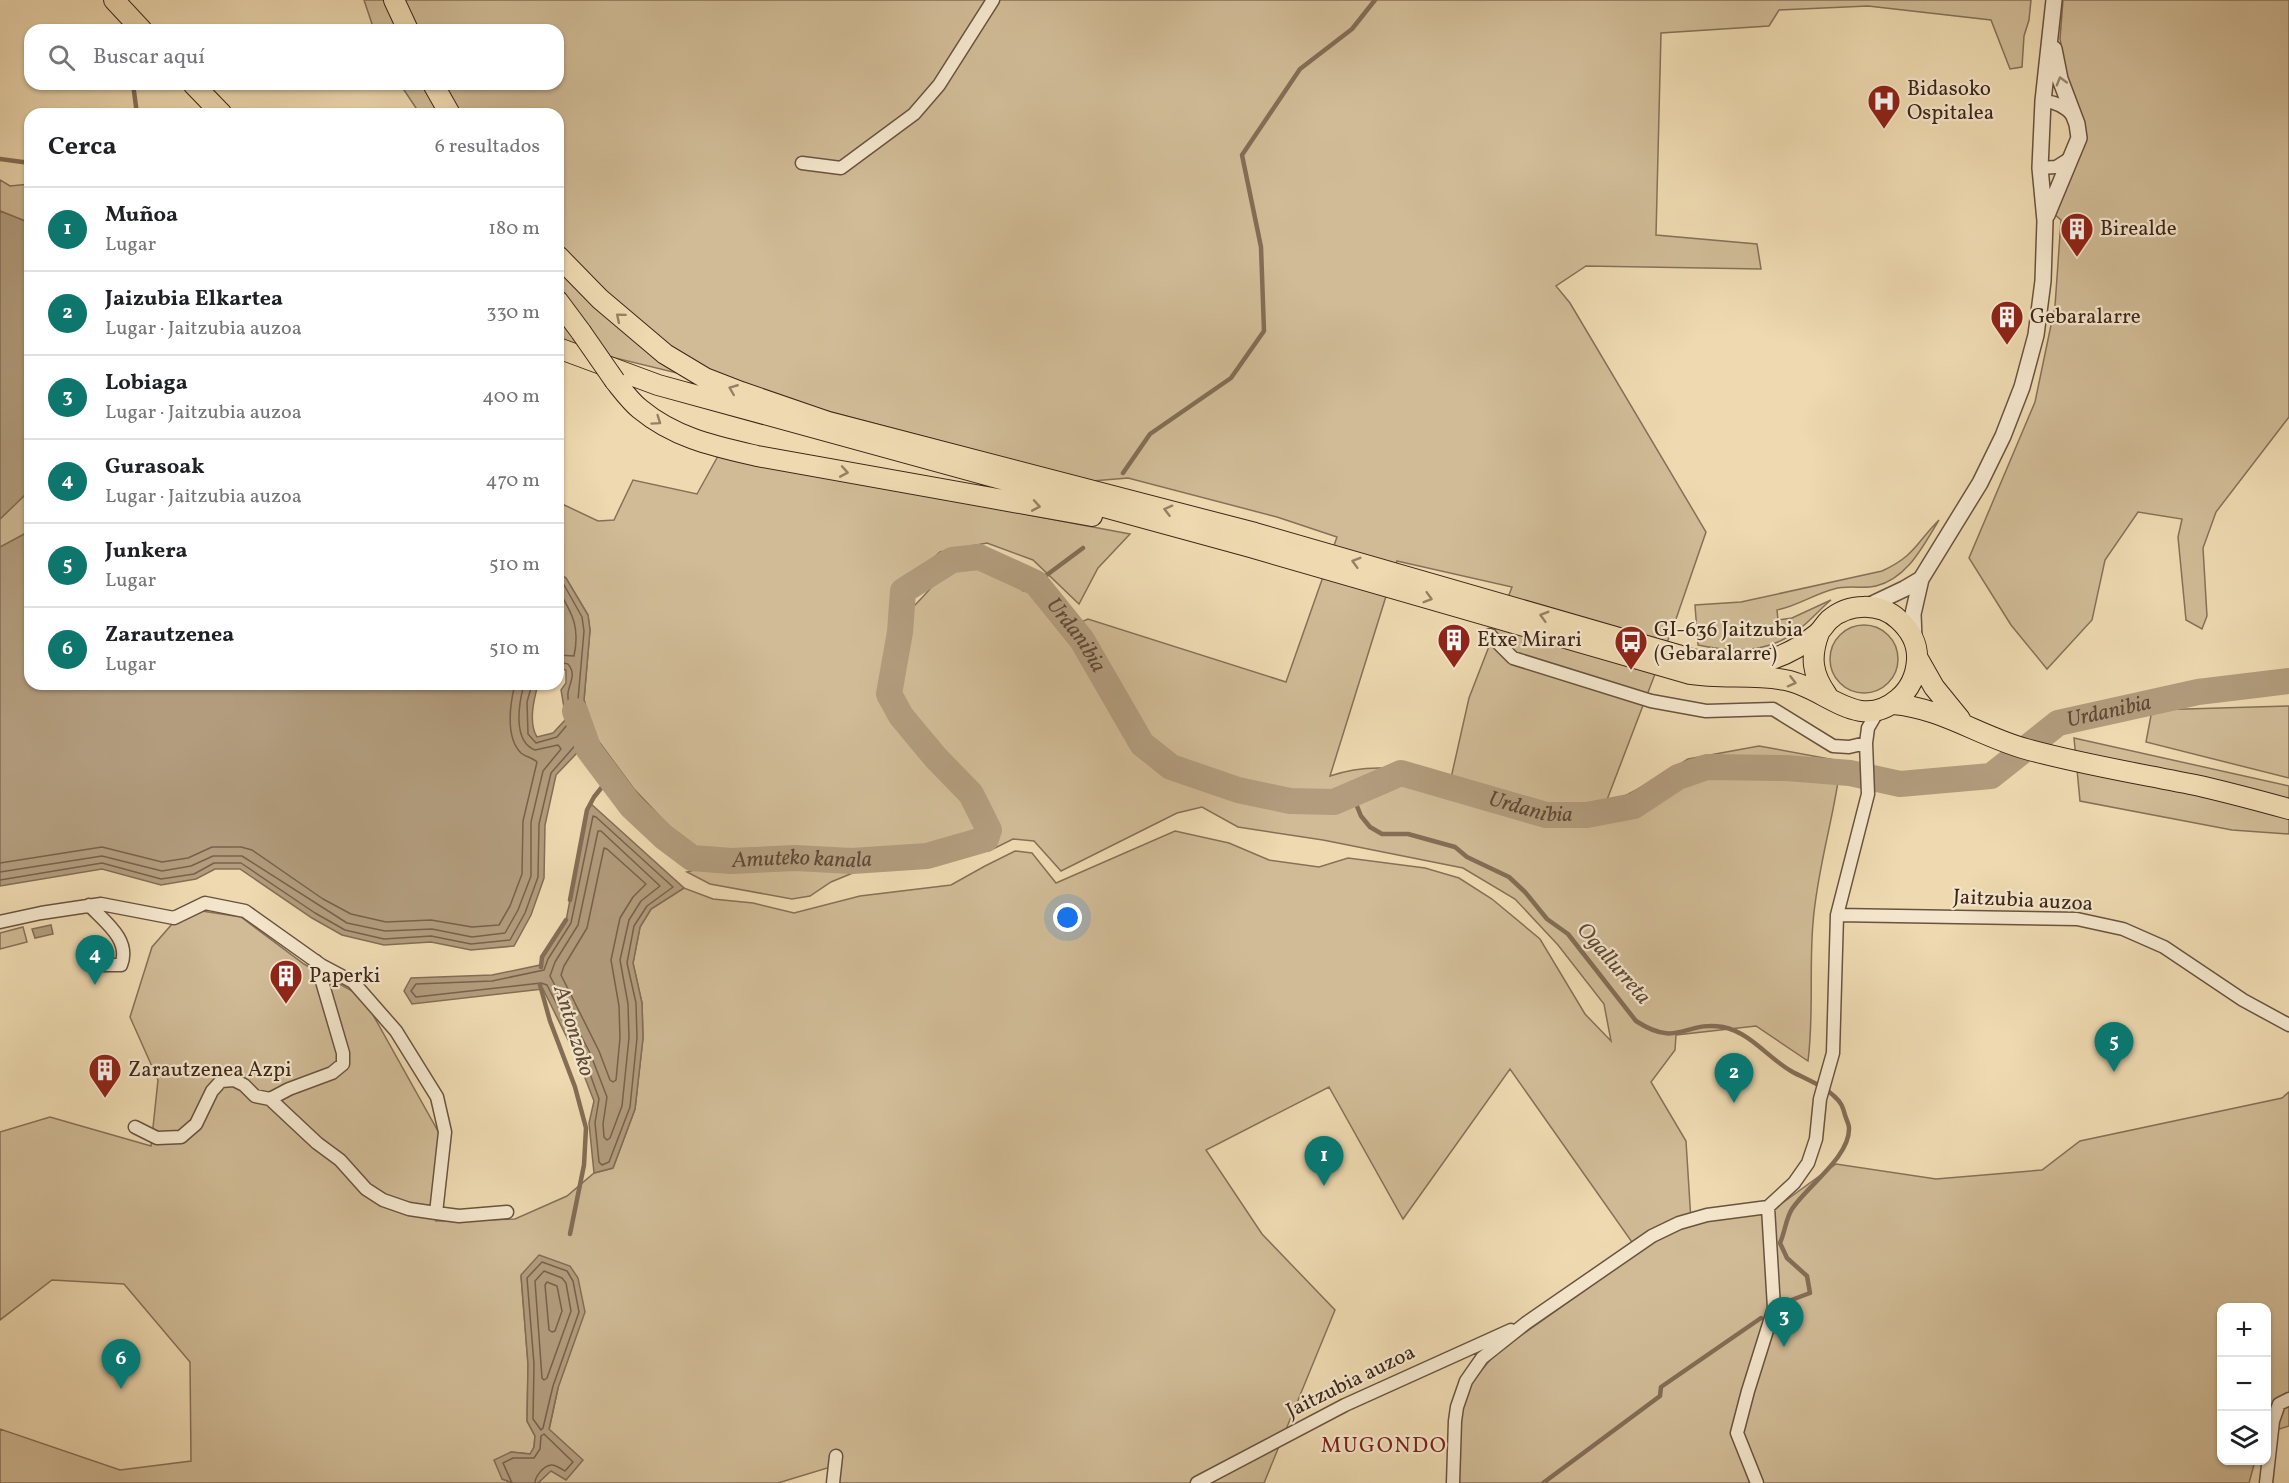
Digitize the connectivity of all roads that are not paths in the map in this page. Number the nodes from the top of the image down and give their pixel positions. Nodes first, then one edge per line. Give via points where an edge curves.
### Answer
1 (114, 0) edge
2 (392, 0) edge
3 (993, 0) edge
4 (2054, 0) edge
5 (136, 24) edge
6 (400, 24) edge
7 (405, 24) edge
8 (2051, 31) junction
9 (199, 90) edge
10 (425, 90) edge
11 (436, 90) edge
12 (2043, 101) junction
13 (216, 108) edge
14 (432, 108) edge
15 (447, 108) edge
16 (2077, 124) junction
17 (2072, 157) junction
18 (802, 163) dead end
19 (2040, 168) junction
20 (2045, 221) junction
21 (564, 262) edge
22 (564, 309) edge
23 (564, 350) edge
24 (759, 413) junction
25 (828, 422) junction
26 (1250, 547) junction
27 (1921, 579) junction
28 (1866, 606) junction
29 (1819, 633) junction
30 (1490, 635) dead end
31 (1916, 648) junction
32 (1827, 695) junction
33 (1889, 706) junction
34 (1852, 710) junction
35 (1969, 727) junction
36 (1866, 745) junction
37 (2289, 809) edge
38 (89, 906) junction
39 (1837, 915) junction
40 (0, 922) edge
41 (316, 961) junction
42 (103, 965) dead end
43 (2289, 1025) edge
44 (270, 1099) junction
45 (135, 1127) dead end
46 (1768, 1207) junction
47 (507, 1212) dead end
48 (436, 1213) junction
49 (1526, 1323) junction
50 (2289, 1399) edge
51 (836, 1456) dead end
52 (833, 1483) edge
53 (1197, 1483) edge
54 (1454, 1483) edge
55 (1756, 1483) edge
56 (2266, 1483) edge

1 - 5 main road
2 - 6 main road
2 - 7 main road
3 - 18 street via 939,85 914,114 841,168
4 - 8 street
8 - 12 street
16 -> 8 street via 2060,79
9 - 13 main road
10 - 14 main road
11 - 15 main road
12 - 16 street via 2064,107
12 - 19 street
16 - 17 street via 2079,138
17 - 19 street via 2056,167
17 - 20 street
19 - 20 street
20 - 27 street via 2036,335 2022,387 1980,483
25 -> 21 main road via 705,378 665,354 600,299
22 -> 26 main road, bridge via 638,408 688,438 757,456
23 - 24 main road via 658,386
24 - 25 main road
24 - 26 main road
29 -> 25 main road via 1768,660 1740,665 1692,659 1255,533
26 -> 32 main road via 1690,674 1786,680
27 - 28 street
27 - 31 street via 1913,614
28 - 29 main road via 1840,612
28 - 31 main road via 1895,616 1906,626
29 - 32 main road via 1813,648 1813,665 1817,681
30 - 36 street via 1513,658 1651,700 1706,711 1773,709 1833,746
31 - 33 main road via 1916,670 1911,683 1904,695
31 - 35 main road via 1944,701
32 - 34 main road
33 - 34 main road via 1864,712
33 - 35 main road via 1925,709
33 - 36 street via 1872,721
34 - 36 street via 1862,722
35 - 37 main road via 2003,743 2052,756
36 - 39 street via 1868,794
38 - 40 street
38 - 41 street via 101,904 174,918 205,903 245,911
38 - 42 street via 118,935 124,956 121,965
39 - 43 street, Jaitzubia auzoa via 2077,919 2123,929 2164,947 2243,1000
39 - 46 street via 1834,1041 1816,1139 1808,1163 1794,1183
41 - 44 street via 343,1064 332,1073
41 - 48 street via 353,982 396,1031 437,1097 445,1132
44 - 45 street via 255,1096 234,1080 221,1081 196,1124 181,1137 157,1138
44 - 48 street via 340,1160 366,1190 409,1209
46 - 49 street, Jaitzubia auzoa via 1679,1223 1652,1236
46 - 55 street via 1774,1308 1737,1433
47 - 48 street via 459,1216
49 - 53 street, Jaitzubia auzoa via 1345,1405
49 - 54 street, Jaitzubia auzoa via 1482,1358 1466,1381 1455,1421
50 - 56 street via 2279,1404 2273,1421
51 - 52 street

